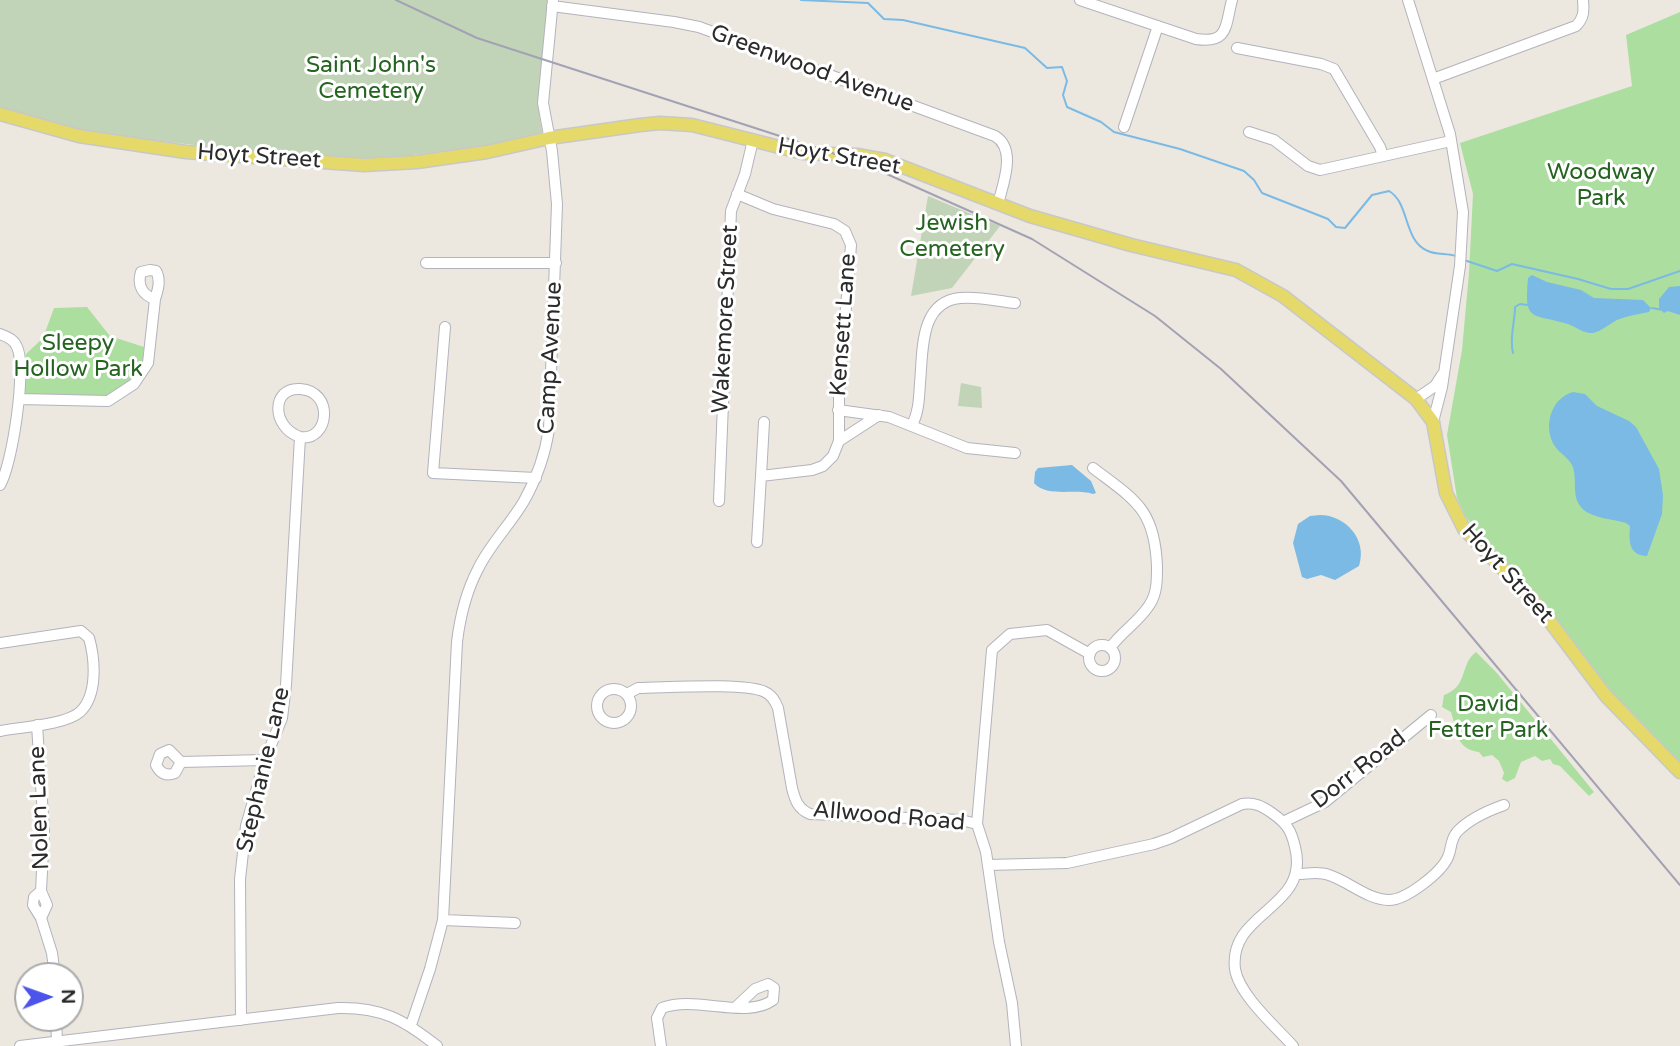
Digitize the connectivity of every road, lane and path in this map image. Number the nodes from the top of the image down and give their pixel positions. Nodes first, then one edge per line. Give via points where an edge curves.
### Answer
1 (1080, 0) edge
2 (1232, 0) edge
3 (1408, 0) edge
4 (1583, 0) edge
5 (553, 3) edge
6 (1158, 26) junction
7 (1237, 48) dead end
8 (1433, 79) junction
9 (0, 114) edge
10 (1124, 127) dead end
11 (1249, 132) dead end
12 (549, 138) junction
13 (753, 141) junction
14 (1451, 141) junction
15 (1383, 156) junction
16 (737, 194) junction
17 (998, 204) junction
18 (426, 263) dead end
19 (556, 263) junction
20 (155, 299) dead end
21 (1015, 303) dead end
22 (445, 327) dead end
23 (0, 334) edge
24 (1443, 374) junction
25 (20, 399) junction
26 (1416, 399) junction
27 (838, 410) junction
28 (879, 415) junction
29 (764, 422) dead end
30 (1433, 422) junction
31 (912, 425) junction
32 (300, 436) junction
33 (839, 441) junction
34 (1015, 453) dead end
35 (1093, 468) dead end
36 (761, 476) junction
37 (536, 478) junction
38 (0, 485) edge
39 (719, 501) dead end
40 (757, 542) dead end
41 (0, 643) edge
42 (1110, 648) junction
43 (1090, 654) junction
44 (626, 694) dead end
45 (1431, 715) dead end
46 (37, 725) junction
47 (0, 731) edge
48 (265, 760) junction
49 (181, 762) dead end
50 (1680, 772) edge
51 (1504, 805) dead end
52 (1285, 821) junction
53 (977, 824) junction
54 (988, 865) junction
55 (1297, 874) junction
56 (443, 920) junction
57 (515, 923) dead end
58 (53, 962) edge
59 (737, 1006) dead end
60 (241, 1020) junction
61 (411, 1026) junction
62 (57, 1032) edge
63 (57, 1042) junction
64 (20, 1046) edge
65 (436, 1046) edge
66 (661, 1046) edge
67 (1016, 1046) edge
68 (1293, 1046) edge

1 - 6 street
2 - 6 street via 1223,33 1216,40 1196,39
3 - 8 street
4 - 8 street via 1584,13 1576,26
5 - 12 street, Camp Avenue via 544,103
5 - 17 street, Greenwood Avenue via 699,27 990,133 1004,143 1007,154
6 - 10 street
7 - 15 street via 1334,69
8 - 14 street
9 - 12 main road, Hoyt Street via 79,136 186,152 364,165 487,152
11 - 15 street via 1274,140 1315,169
12 - 13 main road, Hoyt Street via 668,123
12 - 19 street, Camp Avenue via 557,204
13 - 16 street, Wakemore Street
13 - 17 main road, Hoyt Street via 803,153 885,160
14 - 15 street
14 - 24 street via 1463,212 1462,255
16 - 27 street, Kensett Lane via 773,209 834,224 849,236
16 - 39 street, Wakemore Street via 730,220
17 - 26 main road, Hoyt Street via 1243,273 1283,296
18 - 19 street
19 - 37 street, Camp Avenue via 549,429
20 - 25 street via 148,363 134,384 108,401
21 - 31 street via 960,298 934,311 925,329
22 - 37 street via 433,473
23 - 25 street via 17,347
24 - 26 street
24 - 30 street
25 - 38 street
26 - 30 main road, Hoyt Street
27 - 28 street, Kensett Lane
27 - 33 street, Kensett Lane
28 - 31 street, Kensett Lane
28 - 33 street, Kensett Lane
29 - 36 street
30 - 50 main road, Hoyt Street via 1446,493 1464,529 1536,603 1606,696
31 - 34 street, Kensett Lane via 967,448
32 - 32 street via 285,428 278,415 281,399 295,389 312,392 324,413 317,431
32 - 48 street, Stephanie Lane via 286,685 282,718
33 - 36 street, Kensett Lane via 823,466
35 - 42 street via 1142,507 1156,549 1153,600
36 - 40 street
37 - 56 street, Camp Avenue via 478,568 460,616
41 - 46 street, Nolen Lane via 71,631 81,631 89,638 93,667 87,702 66,719
42 - 43 street via 1098,646
42 - 43 street via 1114,662 1105,670 1093,666
43 - 53 street via 1047,631 1010,634 992,650
44 - 53 street, Allwood Road via 638,688 763,691 778,708 795,800 804,812
45 - 52 street, Dorr Road via 1325,802
46 - 47 street, Nolen Lane
46 - 58 street, Nolen Lane via 44,831 41,891 33,905
48 - 49 street
48 - 60 street, Stephanie Lane via 246,826 240,879
51 - 55 street via 1457,832 1439,870 1396,899 1374,897 1331,875
52 - 54 street via 1249,803 1154,844 1067,863
52 - 55 street via 1296,850
53 - 54 street, Allwood Road
54 - 67 street, Allwood Road
55 - 68 street via 1242,935 1236,957 1242,986
56 - 57 street
56 - 61 street, Camp Avenue
59 - 66 street via 662,1008 657,1018
60 - 61 street via 357,1008
60 - 63 street
61 - 65 street
62 - 63 street
63 - 64 street

